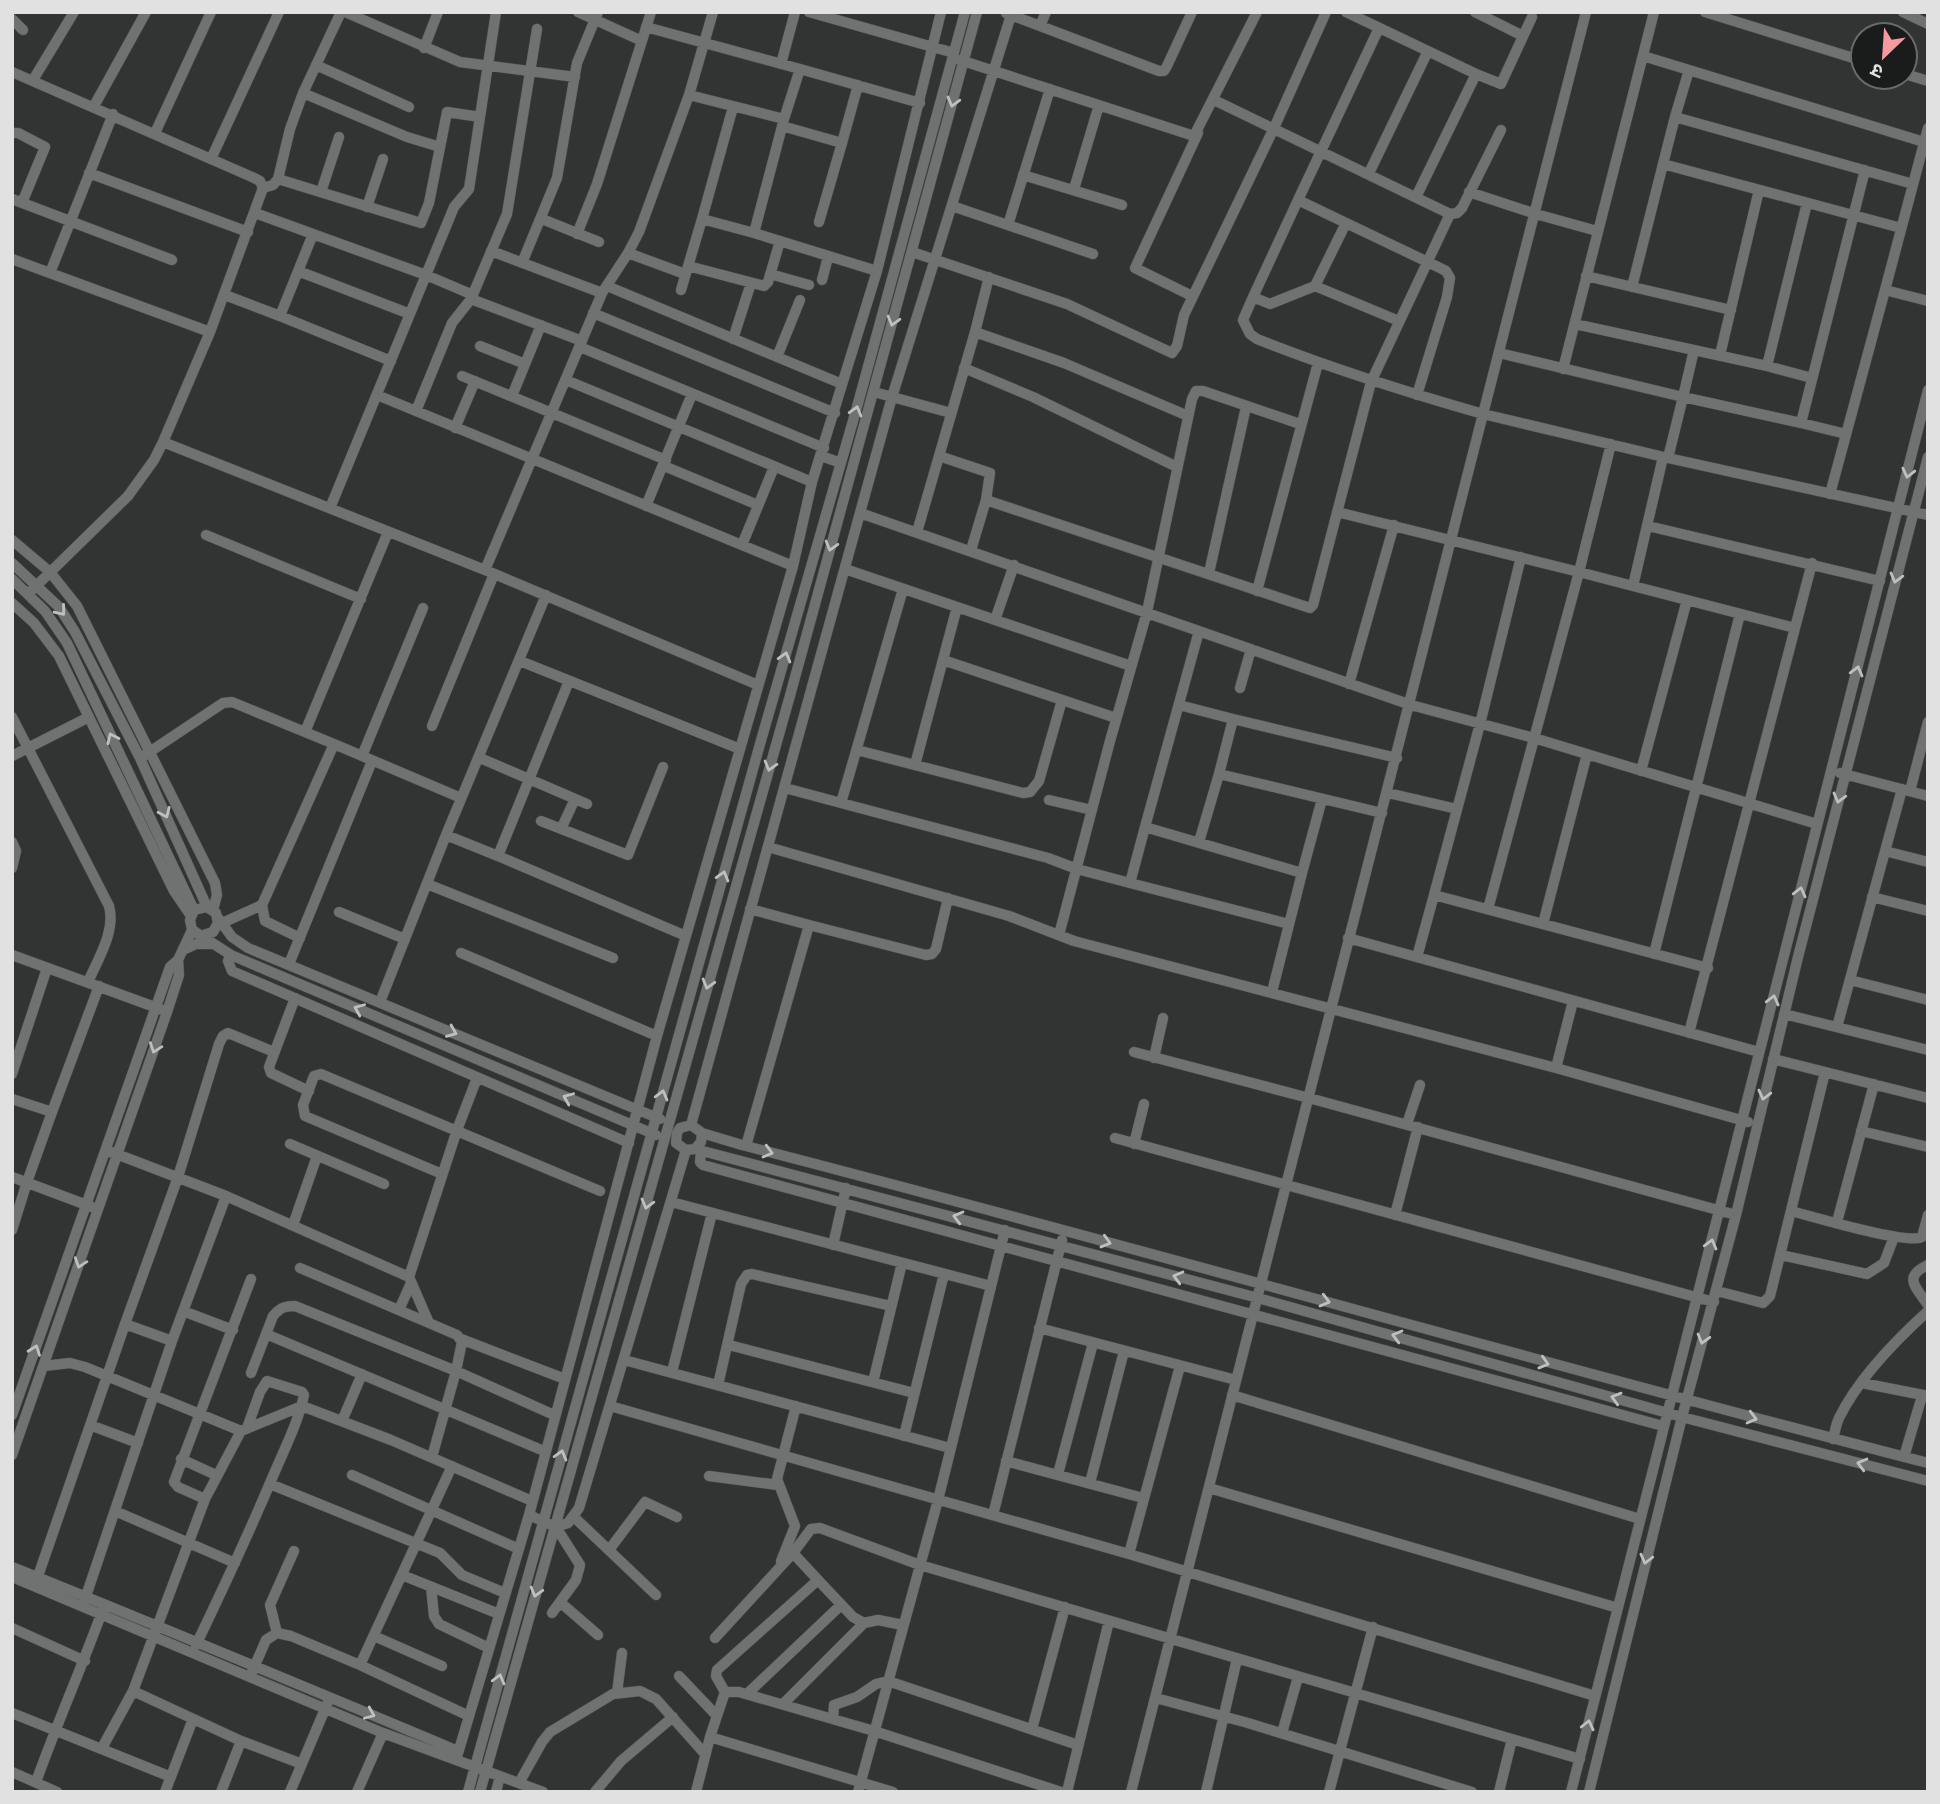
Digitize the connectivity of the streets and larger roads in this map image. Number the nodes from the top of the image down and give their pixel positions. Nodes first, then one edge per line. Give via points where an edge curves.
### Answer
1 (74, 12) edge
2 (146, 12) edge
3 (211, 12) edge
4 (279, 12) edge
5 (343, 12) edge
6 (438, 12) edge
7 (496, 12) edge
8 (578, 12) edge
9 (651, 12) edge
10 (713, 12) edge
11 (795, 12) edge
12 (809, 12) edge
13 (941, 12) edge
14 (965, 12) edge
15 (977, 12) edge
16 (1046, 12) edge
17 (1192, 12) edge
18 (1257, 12) edge
19 (1326, 12) edge
20 (1346, 12) edge
21 (1475, 12) edge
22 (1586, 12) edge
23 (1654, 12) edge
24 (1705, 12) edge
25 (1903, 12) edge
26 (1008, 14) edge
27 (596, 16) edge
28 (1532, 17) dead end
29 (12, 19) edge
30 (1928, 24) edge
31 (1041, 26) junction
32 (646, 27) junction
33 (1379, 28) junction
34 (537, 29) dead end
35 (23, 30) dead end
36 (1523, 36) junction
37 (642, 41) junction
38 (704, 44) junction
39 (931, 46) junction
40 (424, 48) junction
41 (1428, 51) junction
42 (953, 55) junction
43 (1643, 56) junction
44 (1849, 57) edge
45 (964, 61) junction
46 (487, 64) junction
47 (781, 64) junction
48 (316, 65) junction
49 (800, 69) junction
50 (531, 70) junction
51 (1689, 70) junction
52 (993, 71) junction
53 (12, 72) edge
54 (1476, 74) junction
55 (575, 77) junction
56 (33, 80) junction
57 (858, 85) junction
58 (1050, 89) junction
59 (303, 93) junction
60 (689, 95) junction
61 (921, 99) junction
62 (941, 100) junction
63 (1214, 100) junction
64 (1099, 105) junction
65 (94, 106) junction
66 (409, 107) dead end
67 (733, 107) junction
68 (113, 114) junction
69 (480, 117) junction
70 (1675, 117) junction
71 (783, 123) junction
72 (1274, 128) junction
73 (1928, 128) edge
74 (1501, 130) dead end
75 (12, 133) edge
76 (155, 133) junction
77 (1198, 133) junction
78 (339, 137) dead end
79 (1924, 142) junction
80 (842, 143) junction
81 (440, 147) junction
82 (1323, 150) junction
83 (211, 159) junction
84 (383, 159) dead end
85 (1663, 164) junction
86 (1865, 170) junction
87 (89, 173) junction
88 (1369, 173) junction
89 (1023, 175) junction
90 (278, 179) junction
91 (1913, 184) junction
92 (263, 188) junction
93 (1074, 189) junction
94 (1759, 190) junction
95 (321, 192) junction
96 (916, 192) junction
97 (1469, 192) junction
98 (928, 196) junction
99 (1416, 197) junction
100 (1298, 200) junction
101 (17, 201) edge
102 (1807, 202) junction
103 (1122, 205) dead end
104 (951, 206) junction
105 (367, 207) junction
106 (255, 213) junction
107 (1450, 214) junction
108 (1536, 214) junction
109 (1854, 215) junction
110 (542, 219) junction
111 (702, 219) junction
112 (69, 222) junction
113 (819, 222) dead end
114 (1346, 223) junction
115 (1008, 225) junction
116 (1901, 228) junction
117 (1597, 231) junction
118 (248, 232) junction
119 (754, 233) junction
120 (313, 234) junction
121 (578, 234) junction
122 (780, 241) junction
123 (599, 242) dead end
124 (491, 251) junction
125 (912, 252) junction
126 (628, 254) junction
127 (1093, 254) dead end
128 (828, 257) junction
129 (12, 259) edge
130 (935, 259) junction
131 (172, 260) dead end
132 (1427, 261) junction
133 (522, 263) junction
134 (686, 270) junction
135 (298, 271) junction
136 (877, 271) junction
137 (50, 272) junction
138 (770, 274) junction
139 (426, 275) junction
140 (1586, 276) junction
141 (989, 277) junction
142 (822, 280) dead end
143 (751, 283) junction
144 (809, 285) dead end
145 (1315, 286) junction
146 (1632, 287) junction
147 (604, 289) junction
148 (681, 290) dead end
149 (1885, 290) junction
150 (225, 295) junction
151 (1192, 296) junction
152 (472, 297) junction
153 (1253, 298) junction
154 (800, 300) dead end
155 (1928, 301) edge
156 (1731, 310) junction
157 (593, 313) junction
158 (410, 314) junction
159 (280, 316) junction
160 (1399, 321) junction
161 (1575, 324) junction
162 (541, 326) junction
163 (210, 332) junction
164 (975, 332) junction
165 (733, 339) junction
166 (581, 344) junction
167 (480, 346) dead end
168 (1693, 350) junction
169 (1499, 353) junction
170 (1720, 355) junction
171 (777, 357) junction
172 (391, 361) junction
173 (1318, 363) junction
174 (525, 364) junction
175 (1767, 366) junction
176 (964, 368) junction
177 (1563, 369) junction
178 (867, 372) junction
179 (878, 375) junction
180 (462, 376) dead end
181 (1812, 378) junction
182 (566, 380) junction
183 (475, 381) junction
184 (1371, 382) junction
185 (842, 384) junction
186 (1928, 390) edge
187 (874, 391) junction
188 (692, 394) junction
189 (377, 395) junction
190 (1416, 395) junction
191 (512, 396) junction
192 (892, 397) junction
193 (1683, 397) junction
194 (1246, 407) junction
195 (416, 411) junction
196 (551, 412) junction
197 (835, 413) junction
198 (951, 413) junction
199 (1483, 414) junction
200 (1188, 416) junction
201 (1801, 423) junction
202 (1300, 424) junction
203 (455, 428) junction
204 (679, 428) junction
205 (1846, 434) junction
206 (163, 442) junction
207 (1611, 444) junction
208 (822, 452) junction
209 (939, 456) junction
210 (1666, 457) junction
211 (1928, 457) edge
212 (532, 460) junction
213 (665, 463) junction
214 (841, 463) junction
215 (774, 467) junction
216 (1177, 467) junction
217 (837, 477) junction
218 (849, 481) junction
219 (813, 482) junction
220 (1830, 494) junction
221 (986, 500) junction
222 (758, 505) junction
223 (646, 506) junction
224 (330, 508) junction
225 (1899, 508) junction
226 (1337, 512) junction
227 (1913, 512) junction
228 (860, 513) junction
229 (1928, 515) edge
230 (1394, 525) junction
231 (1648, 526) junction
232 (388, 532) junction
233 (917, 532) junction
234 (206, 535) dead end
235 (12, 540) edge
236 (1452, 540) junction
237 (742, 545) junction
238 (971, 550) junction
239 (1158, 556) junction
240 (1521, 557) junction
241 (12, 564) edge
242 (1812, 564) junction
243 (1014, 565) junction
244 (793, 566) junction
245 (845, 569) junction
246 (50, 572) junction
247 (490, 572) junction
248 (1579, 572) junction
249 (1209, 573) junction
250 (12, 579) edge
251 (1880, 581) junction
252 (1633, 586) junction
253 (903, 589) junction
254 (34, 590) junction
255 (1257, 591) junction
256 (546, 595) junction
257 (361, 599) junction
258 (1687, 600) junction
259 (12, 603) edge
260 (957, 607) junction
261 (423, 608) dead end
262 (1147, 612) junction
263 (1740, 614) junction
264 (995, 620) junction
265 (1795, 628) junction
266 (1199, 631) junction
267 (1251, 649) junction
268 (943, 660) junction
269 (520, 662) junction
270 (1131, 666) junction
271 (569, 681) junction
272 (1349, 684) junction
273 (758, 685) junction
274 (776, 688) junction
275 (1240, 688) dead end
276 (791, 692) junction
277 (1062, 700) junction
278 (1179, 705) junction
279 (1411, 705) junction
280 (12, 717) edge
281 (89, 717) junction
282 (1116, 718) junction
283 (1233, 719) junction
284 (1928, 721) edge
285 (1480, 724) junction
286 (432, 726) dead end
287 (305, 732) junction
288 (1534, 738) junction
289 (334, 744) junction
290 (29, 748) junction
291 (740, 749) junction
292 (857, 750) junction
293 (150, 752) junction
294 (1587, 754) junction
295 (12, 756) edge
296 (362, 756) junction
297 (140, 758) junction
298 (480, 758) junction
299 (1397, 758) junction
300 (372, 761) junction
301 (915, 765) junction
302 (663, 767) dead end
303 (1831, 770) junction
304 (1641, 771) junction
305 (1219, 774) junction
306 (1845, 774) junction
307 (529, 779) junction
308 (785, 788) junction
309 (1694, 789) junction
310 (1906, 790) junction
311 (1388, 793) junction
312 (1928, 796) edge
313 (461, 798) junction
314 (575, 799) junction
315 (1322, 799) junction
316 (1049, 800) dead end
317 (841, 803) junction
318 (587, 804) dead end
319 (1749, 804) junction
320 (1457, 809) junction
321 (1092, 810) junction
322 (1382, 813) junction
323 (541, 821) dead end
324 (1817, 824) junction
325 (1145, 827) junction
326 (561, 829) junction
327 (446, 835) junction
328 (12, 842) edge
329 (1199, 842) junction
330 (768, 847) junction
331 (1885, 851) junction
332 (498, 856) junction
333 (1928, 862) edge
334 (12, 868) edge
335 (1077, 869) junction
336 (1302, 873) junction
337 (1130, 883) junction
338 (426, 884) junction
339 (1434, 895) junction
340 (1872, 897) junction
341 (948, 898) junction
342 (262, 905) junction
343 (750, 908) junction
344 (1488, 909) junction
345 (1928, 911) edge
346 (340, 912) dead end
347 (192, 913) junction
348 (215, 914) junction
349 (1289, 924) junction
350 (1543, 924) junction
351 (809, 925) junction
352 (192, 930) junction
353 (204, 935) junction
354 (1059, 935) junction
355 (686, 936) junction
356 (300, 938) junction
357 (1348, 938) junction
358 (405, 939) junction
359 (214, 944) junction
360 (461, 953) dead end
361 (1654, 954) junction
362 (181, 955) junction
363 (231, 955) junction
364 (12, 956) edge
365 (1417, 957) junction
366 (613, 958) dead end
367 (289, 964) junction
368 (47, 968) junction
369 (1708, 968) junction
370 (1850, 980) junction
371 (88, 982) junction
372 (99, 986) junction
373 (1272, 992) junction
374 (295, 998) junction
375 (1928, 1000) edge
376 (1573, 1001) junction
377 (380, 1002) junction
378 (1331, 1008) junction
379 (162, 1010) junction
380 (1784, 1014) junction
381 (1163, 1018) dead end
382 (1837, 1027) junction
383 (1689, 1033) junction
384 (657, 1036) junction
385 (1928, 1049) edge
386 (274, 1052) junction
387 (1134, 1052) dead end
388 (1759, 1052) junction
389 (1154, 1058) junction
390 (1773, 1059) junction
391 (1556, 1068) junction
392 (1825, 1072) junction
393 (12, 1074) edge
394 (477, 1078) junction
395 (1874, 1084) junction
396 (1420, 1085) dead end
397 (309, 1091) junction
398 (1928, 1097) edge
399 (1309, 1098) junction
400 (12, 1099) edge
401 (1144, 1104) dead end
402 (637, 1110) junction
403 (52, 1112) junction
404 (656, 1118) junction
405 (1742, 1121) junction
406 (668, 1123) junction
407 (1756, 1124) junction
408 (691, 1125) junction
409 (633, 1126) junction
410 (1412, 1126) junction
411 (680, 1128) junction
412 (457, 1130) junction
413 (1861, 1131) junction
414 (702, 1133) junction
415 (652, 1134) junction
416 (1115, 1138) dead end
417 (664, 1139) junction
418 (629, 1143) junction
419 (676, 1143) junction
420 (290, 1144) dead end
421 (1134, 1144) junction
422 (746, 1146) junction
423 (1928, 1147) edge
424 (106, 1150) junction
425 (694, 1150) junction
426 (119, 1154) junction
427 (317, 1156) junction
428 (442, 1174) junction
429 (12, 1177) edge
430 (178, 1177) junction
431 (27, 1182) junction
432 (384, 1184) dead end
433 (1286, 1185) junction
434 (846, 1188) junction
435 (600, 1191) dead end
436 (226, 1196) junction
437 (671, 1202) junction
438 (843, 1203) junction
439 (87, 1205) junction
440 (99, 1210) junction
441 (1720, 1210) junction
442 (1791, 1212) junction
443 (712, 1213) junction
444 (1736, 1214) junction
445 (1928, 1214) edge
446 (1395, 1215) junction
447 (1838, 1222) junction
448 (293, 1225) junction
449 (12, 1230) edge
450 (1005, 1230) junction
451 (1064, 1231) junction
452 (1894, 1237) junction
453 (833, 1245) junction
454 (1001, 1245) junction
455 (1060, 1245) junction
456 (1781, 1255) junction
457 (1057, 1260) junction
458 (902, 1263) junction
459 (1928, 1265) edge
460 (300, 1268) dead end
461 (944, 1274) junction
462 (251, 1279) dead end
463 (410, 1280) junction
464 (1261, 1284) junction
465 (991, 1286) junction
466 (1717, 1291) junction
467 (1697, 1297) junction
468 (1258, 1298) junction
469 (1714, 1302) junction
470 (1928, 1305) edge
471 (891, 1306) junction
472 (399, 1310) junction
473 (183, 1311) junction
474 (1928, 1311) edge
475 (1253, 1313) junction
476 (429, 1323) junction
477 (125, 1324) junction
478 (1039, 1328) junction
479 (233, 1329) junction
480 (266, 1334) junction
481 (461, 1339) junction
482 (172, 1341) junction
483 (1093, 1343) junction
484 (729, 1345) junction
485 (1124, 1351) junction
486 (624, 1360) junction
487 (44, 1366) junction
488 (1180, 1366) junction
489 (456, 1371) junction
490 (672, 1372) junction
491 (251, 1373) dead end
492 (362, 1374) junction
493 (107, 1376) junction
494 (565, 1379) junction
495 (1236, 1380) junction
496 (873, 1382) junction
497 (1862, 1382) junction
498 (718, 1385) junction
499 (914, 1393) junction
500 (1232, 1395) junction
501 (155, 1396) junction
502 (1925, 1396) edge
503 (1671, 1397) junction
504 (578, 1398) junction
505 (15, 1401) edge
506 (591, 1401) junction
507 (1686, 1401) junction
508 (29, 1406) junction
509 (302, 1406) junction
510 (610, 1406) junction
511 (796, 1406) junction
512 (446, 1410) junction
513 (1667, 1412) junction
514 (12, 1415) edge
515 (201, 1415) junction
516 (554, 1416) junction
517 (1682, 1417) junction
518 (342, 1422) junction
519 (90, 1425) junction
520 (1663, 1426) junction
521 (244, 1430) junction
522 (904, 1436) junction
523 (1833, 1439) junction
524 (138, 1443) junction
525 (950, 1448) junction
526 (544, 1451) junction
527 (783, 1453) junction
528 (12, 1455) edge
529 (432, 1457) junction
530 (1904, 1457) junction
531 (181, 1459) junction
532 (1006, 1461) junction
533 (1928, 1463) edge
534 (452, 1466) junction
535 (1058, 1474) junction
536 (216, 1475) junction
537 (352, 1475) dead end
538 (709, 1476) dead end
539 (1928, 1481) edge
540 (1090, 1483) junction
541 (270, 1484) junction
542 (778, 1485) junction
543 (1209, 1488) junction
544 (1143, 1498) junction
545 (205, 1499) junction
546 (938, 1500) junction
547 (532, 1501) junction
548 (115, 1511) junction
549 (432, 1511) junction
550 (529, 1515) junction
551 (993, 1515) junction
552 (575, 1517) junction
553 (677, 1517) dead end
554 (1640, 1519) junction
555 (542, 1521) junction
556 (555, 1527) junction
557 (188, 1542) junction
558 (416, 1544) junction
559 (519, 1549) junction
560 (609, 1550) junction
561 (294, 1552) dead end
562 (793, 1553) junction
563 (1129, 1554) junction
564 (234, 1563) junction
565 (920, 1565) junction
566 (12, 1567) edge
567 (1188, 1572) junction
568 (774, 1573) junction
569 (402, 1575) junction
570 (12, 1577) edge
571 (818, 1580) junction
572 (36, 1582) junction
573 (431, 1587) junction
574 (505, 1593) junction
575 (656, 1595) dead end
576 (84, 1600) junction
577 (560, 1602) junction
578 (841, 1605) junction
579 (1065, 1607) junction
580 (103, 1608) junction
581 (1618, 1608) junction
582 (552, 1612) dead end
583 (499, 1615) junction
584 (1109, 1621) junction
585 (864, 1623) junction
586 (159, 1625) junction
587 (903, 1625) junction
588 (1373, 1627) junction
589 (12, 1628) edge
590 (277, 1633) junction
591 (598, 1635) dead end
592 (155, 1636) junction
593 (374, 1636) junction
594 (715, 1638) dead end
595 (1171, 1639) junction
596 (196, 1646) junction
597 (489, 1648) junction
598 (622, 1653) dead end
599 (1237, 1659) junction
600 (85, 1661) junction
601 (360, 1665) junction
602 (442, 1666) dead end
603 (252, 1671) junction
604 (679, 1676) dead end
605 (1297, 1677) junction
606 (887, 1681) junction
607 (133, 1691) junction
608 (725, 1692) junction
609 (617, 1693) junction
610 (1355, 1693) junction
611 (747, 1694) junction
612 (1595, 1696) junction
613 (1156, 1698) junction
614 (328, 1702) junction
615 (783, 1704) junction
616 (12, 1713) edge
617 (468, 1716) junction
618 (717, 1716) junction
619 (673, 1717) junction
620 (1223, 1717) junction
621 (193, 1719) junction
622 (833, 1719) junction
623 (55, 1729) junction
624 (1032, 1729) junction
625 (874, 1731) junction
626 (383, 1733) junction
627 (1282, 1733) junction
628 (710, 1737) junction
629 (1512, 1739) junction
630 (241, 1741) junction
631 (1078, 1745) junction
632 (102, 1748) junction
633 (1340, 1751) junction
634 (705, 1754) junction
635 (457, 1755) junction
636 (1580, 1759) junction
637 (302, 1764) junction
638 (480, 1768) junction
639 (12, 1772) edge
640 (500, 1776) junction
641 (171, 1777) junction
642 (36, 1782) junction
643 (519, 1783) junction
644 (860, 1787) edge
645 (1441, 1787) edge
646 (698, 1791) edge
647 (57, 1792) edge
648 (165, 1792) edge
649 (221, 1792) edge
650 (290, 1792) edge
651 (357, 1792) edge
652 (468, 1792) edge
653 (480, 1792) edge
654 (496, 1792) edge
655 (542, 1792) edge
656 (595, 1792) edge
657 (893, 1792) edge
658 (1064, 1792) edge
659 (1131, 1792) edge
660 (1206, 1792) edge
661 (1329, 1792) edge
662 (1472, 1792) edge
663 (1499, 1792) edge
664 (1571, 1792) edge
665 (1589, 1792) edge

1 - 56 street
2 - 65 street
3 - 76 street
4 - 83 street
5 - 40 street
5 - 48 street
6 - 40 street
7 - 46 street
8 - 27 street
9 - 32 street
10 - 38 street
11 - 47 street
12 - 39 street
13 - 39 street
14 - 42 street
15 - 45 street
16 - 31 street
17 - 31 street via 1164,71
18 - 63 street
19 - 72 street
20 - 33 street
21 - 36 street
22 - 108 street
23 - 43 street
24 - 44 street
25 - 30 street
26 - 31 street
26 - 52 street
27 - 37 street
27 - 55 street via 580,51
28 - 36 street
29 - 35 street
32 - 37 street
32 - 38 street
33 - 41 street
33 - 82 street
34 - 50 street
36 - 54 street via 1501,83
37 - 121 street
38 - 47 street
38 - 60 street
39 - 42 street
39 - 61 street
40 - 46 street via 460,62
41 - 54 street
41 - 88 street
42 - 45 street
42 - 62 street
43 - 51 street
43 - 117 street
45 - 52 street
45 -> 98 street
46 - 50 street
46 - 69 street
47 - 49 street
48 - 59 street
48 - 66 street
49 - 57 street
49 - 71 street
50 - 55 street
50 - 124 street via 510,204
51 - 70 street
51 - 79 street
52 - 58 street
52 - 104 street
53 - 56 street
54 - 99 street
55 - 110 street via 557,178
56 - 65 street
57 - 61 street
57 - 80 street
58 - 64 street
58 - 89 street
59 - 81 street
59 - 90 street
60 - 67 street
60 - 126 street
61 - 62 street
61 - 136 street
62 - 96 street
63 - 72 street
63 - 77 street
64 - 77 street via 1194,136
64 - 93 street
65 - 68 street
67 - 71 street
67 - 111 street
68 - 76 street
68 - 87 street
69 - 81 street via 447,112
69 - 139 street via 469,188 454,207
70 - 85 street
70 - 86 street
71 - 80 street
71 - 119 street
72 - 82 street
72 - 151 street
73 - 79 street
74 - 97 street
75 - 101 street via 45,147
76 - 83 street
77 - 151 street via 1135,268
78 - 95 street
79 - 91 street
80 - 113 street
81 - 105 street via 421,223
82 - 88 street
82 - 100 street
83 - 92 street via 260,181
84 - 105 street
85 - 94 street
85 - 146 street
86 - 91 street
86 - 109 street
87 - 112 street
87 - 118 street
88 - 99 street
89 - 93 street
89 - 115 street
90 - 92 street
90 - 95 street
91 - 116 street
92 - 106 street
93 - 103 street
94 - 102 street
94 - 156 street
95 - 105 street
96 - 98 street
96 - 178 street
97 - 107 street via 1462,208
97 - 108 street
98 - 125 street
99 - 107 street
100 - 114 street
100 - 153 street
101 - 112 street
102 - 109 street
102 - 175 street
104 - 115 street
104 - 130 street
106 - 118 street
106 - 120 street
107 - 132 street
108 - 117 street
108 - 169 street
109 - 116 street
109 - 181 street
110 - 121 street
110 - 133 street
111 - 119 street
111 - 134 street
112 - 131 street
112 - 137 street
114 - 132 street
114 - 145 street
115 - 127 street
116 - 149 street
117 - 140 street
118 - 150 street
119 - 122 street
120 - 135 street
120 - 139 street
121 - 123 street
122 - 128 street
122 - 138 street
124 - 133 street
124 - 152 street
125 - 130 street
125 -> 179 street
126 - 134 street
126 - 147 street
128 - 136 street
128 - 142 street
129 - 137 street
130 - 141 street
130 - 192 street
132 - 160 street
132 - 190 street via 1446,271 1450,286
133 - 147 street
134 - 143 street
134 - 148 street
135 - 158 street
135 - 159 street
136 - 185 street
137 - 163 street
138 - 143 street via 764,286
138 - 144 street
139 - 152 street
139 - 158 street
140 - 146 street
140 - 161 street
141 - 151 street via 1067,304 1172,353
141 - 164 street
143 - 165 street
145 - 153 street via 1270,304
145 - 160 street
146 - 156 street
147 - 157 street
147 - 165 street
149 - 155 street
149 - 205 street
150 - 159 street
150 - 163 street
152 - 162 street
152 - 195 street via 452,323
153 - 173 street via 1243,320 1250,334
154 - 171 street
156 - 170 street
157 - 166 street
157 - 197 street
158 - 172 street
159 - 172 street
160 - 184 street
161 - 168 street
161 - 177 street
162 - 166 street
162 - 174 street
163 - 206 street
164 - 176 street
164 - 200 street via 1064,363
165 - 171 street
166 - 182 street
166 - 188 street
167 - 174 street
168 - 170 street
168 - 193 street
169 - 177 street
169 - 199 street
170 - 175 street
171 - 185 street
172 - 189 street
173 - 184 street
173 - 202 street
174 - 191 street
175 - 181 street
176 - 198 street
176 - 216 street
177 - 193 street
178 - 179 street
214 -> 178 street
179 - 187 street
180 - 183 street
181 - 201 street
182 - 196 street
182 - 204 street
183 - 191 street
183 - 203 street
184 - 190 street
184 - 226 street
185 - 197 street
186 -> 225 street
187 - 192 street
187 - 218 street
188 - 204 street
188 - 208 street
189 - 195 street
189 - 224 street
190 - 199 street
191 - 196 street
192 - 198 street
192 - 228 street
193 - 201 street
193 - 210 street
194 - 200 street via 1196,391
194 - 202 street
194 - 249 street
195 - 203 street
196 - 212 street
196 - 213 street
197 - 208 street
198 - 209 street
199 - 207 street
199 - 236 street
200 - 216 street
201 - 205 street
202 - 255 street
203 - 212 street
204 - 213 street
204 - 215 street
205 - 220 street
206 - 224 street
206 - 246 street via 128,496
207 - 210 street
207 - 248 street
208 - 214 street
208 - 219 street
209 - 221 street via 990,473
209 - 233 street
210 - 220 street
210 - 231 street
211 - 227 street
212 - 223 street
212 - 247 street
213 - 222 street
213 - 223 street
214 - 217 street
215 - 219 street
215 - 222 street
216 - 239 street
217 - 218 street
274 -> 217 street
218 -> 276 street
219 - 244 street
220 - 225 street
221 - 238 street
221 - 239 street
222 - 237 street
223 - 237 street
224 - 232 street
225 - 227 street
225 - 251 street
226 - 230 street
226 - 255 street via 1310,608
227 - 229 street
227 -> 306 street
228 - 233 street
228 - 245 street
230 - 236 street
230 - 272 street
231 - 242 street
231 - 252 street
232 - 247 street
232 - 257 street
233 - 238 street
234 - 257 street
235 - 246 street
236 - 240 street
236 - 279 street
237 - 244 street
238 - 243 street
239 - 249 street
239 - 262 street
240 - 248 street
240 - 285 street
241 - 254 street
242 - 251 street
242 - 265 street
243 - 262 street
243 - 264 street
244 - 273 street
245 - 253 street
245 - 308 street
246 - 254 street
246 - 293 street via 77,606
247 - 256 street
247 - 286 street
248 - 252 street
248 - 288 street
249 - 255 street
250 - 254 street
303 -> 251 street
252 - 258 street
253 - 260 street
253 - 292 street
254 -> 297 street via 59,607 72,625
347 -> 254 street via 67,643
256 - 269 street
256 - 273 street
257 - 287 street
258 - 263 street
258 - 304 street
259 - 281 street via 59,656
260 - 264 street
260 - 268 street
261 - 296 street
262 - 266 street
262 - 270 street
263 - 265 street
263 - 309 street
264 - 270 street
265 - 319 street
266 - 267 street
266 - 278 street
267 - 272 street
267 - 275 street
268 - 277 street
268 - 301 street
269 - 271 street
269 - 298 street
270 - 282 street
271 - 291 street
271 - 307 street
272 - 279 street
273 - 291 street
274 - 276 street
404 -> 274 street
276 -> 406 street
277 - 282 street
277 - 301 street via 1039,781 1030,792
278 - 283 street
278 - 325 street
279 - 285 street
279 - 299 street
280 - 290 street
281 - 290 street
281 - 347 street via 174,891
282 - 321 street
283 - 299 street
283 - 305 street
284 - 310 street
285 - 288 street
285 - 320 street
287 - 289 street
287 - 293 street via 232,702 223,703
288 - 294 street
288 - 344 street
289 - 296 street
289 - 342 street
290 - 295 street
290 - 371 street via 112,917
291 - 355 street
292 - 301 street
292 - 317 street
293 - 297 street
293 - 348 street via 215,883
294 - 304 street
294 - 350 street
296 - 300 street
297 -> 348 street
298 - 307 street
298 - 313 street
299 - 311 street
300 - 313 street
300 - 356 street
302 - 326 street via 628,855
303 - 306 street
303 - 324 street
304 - 309 street
305 - 315 street
305 - 329 street
306 - 310 street
306 -> 380 street
307 - 314 street
307 - 332 street
308 - 317 street
308 - 330 street
309 - 319 street
309 - 361 street
310 - 312 street
310 - 331 street
311 - 320 street
311 - 322 street
313 - 327 street
314 - 318 street
314 - 326 street
315 - 322 street
315 - 336 street
316 - 321 street
317 - 335 street
319 - 324 street
319 - 369 street
320 - 339 street
321 - 335 street
322 - 357 street
323 - 326 street
388 -> 324 street
325 - 329 street
325 - 337 street
327 - 332 street
327 - 338 street
328 - 334 street via 16,851
329 - 336 street
330 - 341 street
330 - 343 street
331 - 333 street
331 - 340 street
332 - 355 street
335 - 337 street
335 - 354 street
336 - 349 street
337 - 349 street
338 - 358 street
338 - 366 street
339 - 344 street
339 - 365 street
340 - 345 street
340 - 370 street
341 - 351 street via 932,954
341 - 354 street
342 - 348 street
342 - 356 street via 265,921
343 - 351 street
343 - 408 street
344 - 350 street
346 - 358 street
347 - 348 street
347 - 352 street
348 - 353 street via 213,932
348 - 367 street via 232,937 248,948
349 - 373 street
350 - 361 street
351 - 422 street
352 - 353 street
352 - 362 street
353 - 359 street
354 - 373 street
355 - 384 street
356 - 367 street
357 - 365 street
357 - 378 street
358 - 377 street
359 - 362 street via 196,944
359 - 363 street
360 - 384 street
361 - 369 street
362 - 379 street via 170,967
363 - 374 street via 232,971
409 -> 363 street
364 - 368 street
365 - 376 street
367 - 377 street
368 - 371 street
368 - 393 street
369 - 383 street
370 - 375 street
370 - 382 street
371 - 372 street
372 - 379 street
372 - 403 street
373 - 378 street
374 - 386 street
374 - 394 street
376 - 383 street
376 - 391 street
377 -> 402 street
378 - 391 street
378 - 399 street
379 - 424 street
379 -> 426 street
380 - 382 street
380 - 390 street
381 - 389 street
382 - 385 street
383 - 388 street
384 - 402 street
386 - 397 street via 271,1073
386 - 430 street via 234,1034 223,1036
387 - 389 street
388 - 405 street
389 - 399 street
390 - 392 street
390 -> 407 street
391 - 405 street
392 - 395 street
392 - 442 street
394 - 412 street
394 - 418 street
395 - 398 street
395 - 413 street
396 - 410 street
397 - 412 street via 314,1076 321,1074
397 - 428 street via 305,1116
399 - 410 street
399 - 433 street
400 - 403 street
401 - 421 street
402 - 404 street
402 - 409 street
403 - 431 street
404 - 406 street
404 - 415 street
405 - 407 street
405 - 441 street
406 - 411 street
406 - 417 street
407 - 444 street
408 - 411 street
408 - 414 street
409 - 415 street
409 - 418 street
410 - 441 street
410 - 446 street
411 - 419 street
412 - 428 street
412 - 435 street
413 - 423 street
413 - 447 street
414 - 422 street
414 - 425 street
415 - 417 street
415 - 504 street
416 - 421 street
417 - 419 street
417 -> 506 street
418 - 494 street
419 - 425 street
420 - 427 street
421 - 433 street
422 -> 451 street
424 - 426 street
424 - 439 street
425 - 434 street
425 - 437 street
425 - 438 street via 704,1165
426 - 430 street
426 - 440 street
427 - 432 street
427 - 448 street
428 - 463 street
429 - 431 street
430 - 436 street
430 - 477 street
431 - 439 street
431 - 449 street
433 - 446 street
433 - 464 street
434 - 438 street
450 -> 434 street
436 - 448 street
436 - 473 street
437 - 443 street
437 - 486 street
438 - 453 street
438 - 454 street
439 - 440 street
505 -> 439 street
440 -> 487 street
441 - 444 street
467 -> 441 street
442 - 447 street
442 - 456 street
443 - 453 street
443 - 490 street
444 - 466 street
445 - 452 street via 1922,1237
446 - 467 street
447 - 452 street
448 - 463 street
450 - 454 street
450 - 455 street
451 - 455 street
451 -> 464 street
452 - 456 street via 1884,1263 1867,1274
453 - 458 street
454 - 457 street
454 - 465 street
455 - 457 street
468 -> 455 street
456 - 466 street via 1768,1300 1763,1303
457 - 475 street
457 - 478 street
458 - 461 street
458 - 471 street
459 - 470 street via 1916,1271 1913,1284
460 - 472 street
461 - 465 street
461 - 499 street
462 - 479 street
463 - 472 street
463 - 476 street
464 - 468 street
464 -> 503 street
465 - 525 street
466 - 469 street
467 - 469 street
467 - 503 street
468 - 475 street
513 -> 468 street
469 -> 507 street
471 - 484 street via 747,1275 741,1283
471 - 496 street
472 - 476 street
473 - 479 street
473 - 482 street
474 - 497 street
475 - 495 street
475 - 520 street
476 - 481 street
477 - 482 street
477 - 493 street
478 - 483 street
478 - 532 street
479 - 515 street
480 - 489 street via 279,1309 295,1306
480 - 491 street
480 - 492 street
481 - 489 street
481 - 494 street
482 - 501 street
483 - 485 street
483 - 535 street
484 - 496 street
484 - 498 street
485 - 488 street
485 - 540 street
486 - 490 street
486 - 510 street
487 - 493 street via 70,1363
487 - 508 street
488 - 495 street
488 - 544 street
489 - 512 street
489 - 516 street
490 - 498 street
492 - 512 street
492 - 518 street
493 - 501 street
493 - 519 street
494 - 516 street
495 - 500 street
496 - 499 street
497 - 502 street
497 - 523 street via 1838,1419
498 - 511 street
499 - 522 street
500 - 543 street
500 - 554 street
501 - 515 street
501 - 524 street
502 - 530 street
503 - 507 street
503 - 513 street
504 - 506 street
555 -> 504 street
505 - 508 street
505 - 514 street
506 - 556 street
507 - 517 street
507 -> 523 street
508 - 528 street
509 - 518 street
509 - 521 street
509 - 521 street via 302,1392 267,1381
509 - 541 street
510 - 527 street
510 - 552 street
511 - 522 street
511 - 527 street
512 - 526 street
512 - 529 street
513 - 517 street
513 - 520 street
515 - 521 street
515 - 531 street
516 - 526 street
539 -> 517 street
517 -> 665 street
518 - 529 street
519 - 524 street
519 - 572 street
520 - 554 street
521 - 536 street
522 - 525 street
523 - 530 street
524 - 548 street
525 - 546 street
526 - 547 street
527 - 542 street
527 - 546 street
529 - 534 street
530 - 533 street
531 - 536 street
531 - 545 street via 175,1485
532 - 535 street
532 - 551 street
534 - 547 street
534 - 549 street
535 - 540 street
536 - 545 street
537 - 549 street
538 - 542 street
540 - 544 street
541 - 558 street
541 - 564 street
542 - 568 street via 795,1526
543 - 567 street
543 - 581 street
544 - 563 street
545 - 557 street
546 - 551 street
546 - 565 street
547 - 550 street
548 - 557 street
548 - 576 street
549 - 558 street
549 - 559 street
550 - 555 street
550 - 559 street
551 - 563 street
552 - 556 street
552 - 560 street
553 - 560 street via 645,1503
554 - 581 street
555 - 556 street
638 -> 555 street
556 - 577 street via 580,1565 576,1580
556 -> 638 street
557 - 564 street
557 - 586 street
558 - 569 street
558 - 574 street via 444,1555 462,1575
559 - 574 street
560 - 575 street
561 - 590 street via 270,1605
562 - 565 street via 811,1529 820,1528
562 - 568 street
562 - 571 street
563 - 567 street
564 - 596 street
565 - 579 street
565 - 587 street
566 - 572 street
567 - 588 street
567 - 595 street
568 - 594 street
569 - 573 street
569 - 593 street
570 - 572 street
571 - 578 street
571 - 608 street via 717,1671
572 - 576 street
573 - 583 street
573 - 597 street via 439,1625
574 - 583 street
576 - 580 street
577 - 582 street
577 - 591 street
578 - 585 street
578 - 611 street
579 - 584 street
579 - 624 street
580 - 586 street
580 - 592 street
580 - 600 street
581 - 612 street
583 - 597 street
584 - 595 street
584 - 631 street
585 - 587 street via 878,1620
585 - 615 street
586 - 592 street
586 - 596 street
587 - 606 street
588 - 610 street
588 - 612 street
589 - 600 street
590 - 601 street
590 - 603 street via 266,1640
592 - 596 street
592 - 607 street
593 - 601 street
593 - 602 street
595 - 599 street
595 - 613 street
596 - 603 street
597 - 617 street
598 - 609 street
599 - 605 street
599 - 620 street
600 - 623 street
601 - 617 street
603 - 614 street
604 - 618 street
605 - 610 street
605 - 627 street
606 - 622 street via 834,1705
606 - 624 street
606 - 625 street
607 - 621 street
607 - 632 street
608 - 611 street
608 - 618 street
609 - 619 street via 649,1694
609 - 643 street via 550,1732
610 - 629 street
610 - 633 street
611 - 615 street
636 -> 612 street
613 - 620 street
613 - 659 street
614 - 626 street
614 -> 635 street
614 - 637 street
615 - 622 street
616 - 623 street
617 - 635 street
618 - 628 street
619 - 634 street
619 - 656 street via 621,1761
620 - 627 street
620 - 660 street
621 - 630 street
621 - 641 street
622 - 625 street
623 - 632 street
623 - 642 street
624 - 631 street
625 - 644 street
625 - 658 street
626 - 635 street
626 - 651 street
627 - 633 street
628 - 634 street
628 - 644 street
629 - 636 street
629 - 663 street
630 - 637 street
630 - 649 street
631 - 658 street
632 - 641 street
633 - 645 street
633 - 661 street
634 - 646 street
635 - 638 street
636 - 664 street
637 - 650 street
638 - 640 street
638 - 652 street
638 - 653 street
639 - 642 street
640 - 643 street
640 - 654 street
641 - 648 street
642 - 647 street
643 - 655 street
644 - 657 street
645 - 662 street

